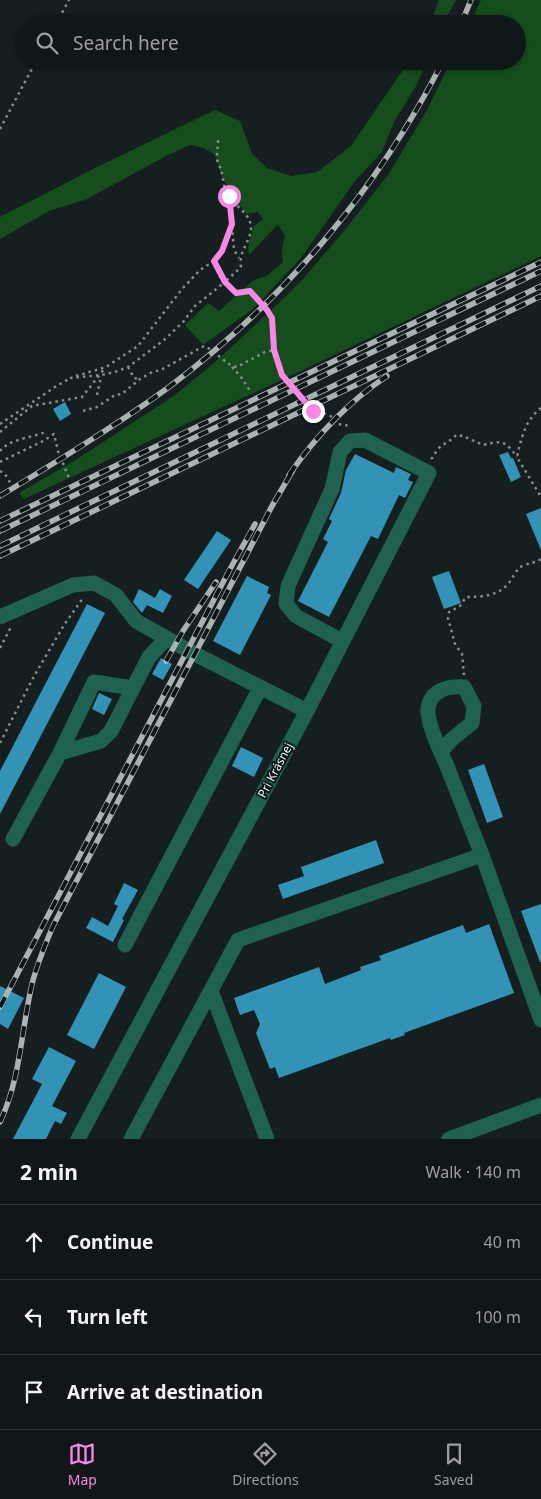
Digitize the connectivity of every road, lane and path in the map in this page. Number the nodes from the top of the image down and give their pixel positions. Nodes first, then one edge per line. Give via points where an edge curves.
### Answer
1 (69, 0) edge
2 (61, 15) edge
3 (31, 70) edge
4 (0, 129) edge
5 (218, 140) dead end
6 (229, 196) junction
7 (232, 224) junction
8 (239, 258) junction
9 (214, 261) junction
10 (225, 282) junction
11 (274, 350) junction
12 (231, 366) junction
13 (106, 367) junction
14 (128, 367) junction
15 (101, 375) junction
16 (70, 378) junction
17 (140, 379) junction
18 (250, 391) dead end
19 (97, 395) dead end
20 (541, 408) edge
21 (83, 410) dead end
22 (0, 424) edge
23 (354, 430) dead end
24 (0, 432) edge
25 (45, 432) dead end
26 (0, 451) edge
27 (517, 457) junction
28 (428, 461) dead end
29 (0, 462) edge
30 (0, 471) edge
31 (69, 478) dead end
32 (11, 484) dead end
33 (541, 497) edge
34 (541, 559) edge
35 (94, 583) junction
36 (0, 617) edge
37 (166, 638) junction
38 (342, 640) junction
39 (464, 687) junction
40 (133, 688) junction
41 (260, 688) junction
42 (306, 711) junction
43 (0, 743) edge
44 (441, 752) junction
45 (60, 753) junction
46 (13, 839) dead end
47 (482, 855) junction
48 (125, 945) dead end
49 (211, 991) junction
50 (541, 1020) edge
51 (541, 1106) edge
52 (78, 1139) edge
53 (131, 1139) edge
54 (267, 1139) edge
55 (449, 1139) edge

1 - 2 path
3 - 4 path
5 - 6 path via 216,156
6 - 7 path
6 - 8 path via 251,227
7 - 8 path via 234,250
7 - 9 path via 222,251
8 - 10 path via 241,267
9 - 10 path
9 - 13 path via 182,289 138,346
10 - 11 path via 236,293 250,291 267,310 272,318
10 - 14 path via 195,306 164,340
11 - 12 path via 237,367
11 - 23 path via 282,375 309,408 328,414 337,424
12 - 17 path via 214,350 204,346
12 - 18 path
13 - 15 path
13 - 16 path
14 - 15 path
14 - 17 path via 134,378
15 - 16 path
15 - 19 path
15 - 24 path via 82,397 32,406
16 - 22 path
17 - 21 path via 122,394
20 - 27 path via 532,415 522,435
25 - 26 path via 13,442
27 - 28 path via 502,442 483,445 456,435 437,449
27 - 33 path
29 - 31 path via 54,434
30 - 32 path
34 - 39 path via 522,566 496,593 466,597 460,606 449,612 455,644 462,654
35 - 36 lane via 73,585
35 - 37 lane via 116,595 136,621
35 - 43 path via 64,625
37 - 40 lane via 149,657
37 - 41 lane
38 - 38 lane, Pri Krásnej via 429,473 365,440 350,441 340,452 332,489 288,586 286,604 296,616
38 - 42 lane, Pri Krásnej
39 - 44 lane via 474,706 472,723
39 - 44 lane via 442,689 435,694 428,708
40 - 45 lane via 111,731 102,741
40 - 45 lane via 94,682
41 - 42 lane
41 - 48 lane
42 - 52 lane, Pri Krásnej
44 - 47 lane
45 - 46 lane
47 - 49 lane via 238,940
47 - 50 lane
49 - 53 lane
49 - 54 lane
51 - 55 lane

